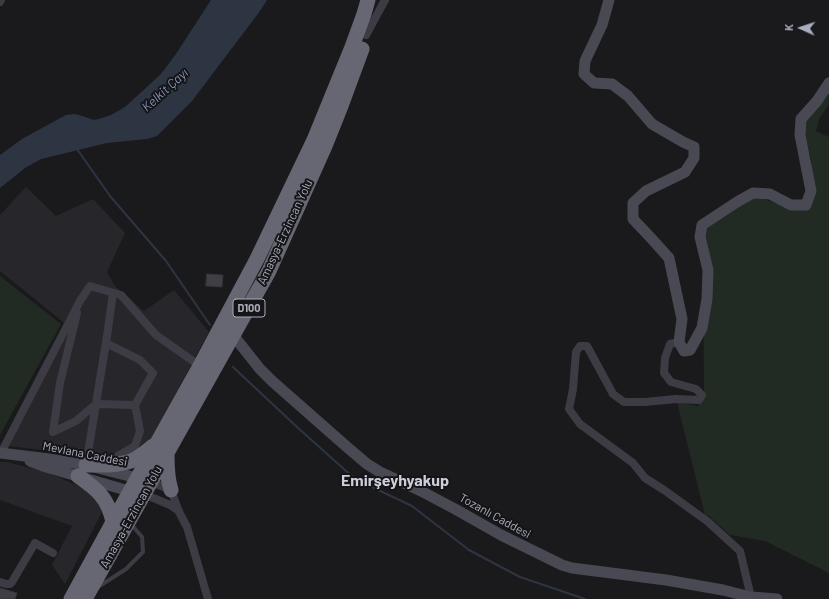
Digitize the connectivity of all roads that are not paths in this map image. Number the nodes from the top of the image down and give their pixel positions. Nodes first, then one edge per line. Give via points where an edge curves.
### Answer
1 (368, 0) edge
2 (377, 0) edge
3 (385, 0) edge
4 (609, 0) edge
5 (366, 35) junction
6 (829, 83) edge
7 (113, 293) junction
8 (80, 301) junction
9 (233, 335) junction
10 (679, 342) junction
11 (106, 343) junction
12 (200, 366) junction
13 (96, 404) junction
14 (135, 405) junction
15 (162, 448) junction
16 (0, 453) edge
17 (118, 456) dead end
18 (82, 470) junction
19 (140, 486) junction
20 (171, 490) junction
21 (179, 512) junction
22 (128, 521) junction
23 (113, 522) junction
24 (53, 553) dead end
25 (0, 582) edge
26 (87, 596) edge
27 (751, 597) junction
28 (71, 599) edge
29 (208, 599) edge
30 (777, 599) edge

1 - 12 highway, D100 via 314,140 257,259
2 - 5 highway, Amasya-Erzincan Yolu / D100
3 - 5 street
4 - 10 street via 602,25 585,61 584,74 594,83 612,84 628,96 652,124 694,147 694,158 685,172 646,191 633,203 633,219 669,258 682,319
5 - 9 highway, Amasya-Erzincan Yolu / D100 via 341,106 300,202 269,271
6 - 10 street via 801,119 800,135 811,190 806,206 791,205 770,194 753,193 702,225 700,237 708,270 702,328 690,350 684,351
7 - 8 street via 90,286
7 - 11 street
7 - 12 street via 121,296 156,335
8 - 13 street via 60,383 53,432 76,421
8 - 16 street
9 - 15 highway, Amasya-Erzincan Yolu / D100
9 - 27 street, Tozanlı Caddesi via 272,381 368,464 421,490 507,539 572,568 666,580
10 - 27 street via 670,344 664,358 664,373 671,382 696,389 702,395 699,400 624,402 613,394 588,346 580,346 576,352 569,409 580,424 633,463 645,478 707,521 740,551
11 - 13 street
11 - 14 street via 140,360 153,373
12 - 15 highway, D100
13 - 14 street
13 - 18 street
14 - 17 street via 140,431 135,446
15 - 18 highway via 124,463
15 - 19 highway, Amasya-Erzincan Yolu / D100
15 - 20 highway
16 - 18 street, Mevlana Caddesi via 49,459
18 - 19 street, Mevlana Caddesi
18 - 23 highway via 89,483 109,507
19 - 20 street
19 - 21 street
19 - 22 highway, Amasya-Erzincan Yolu / D100
19 - 23 highway, D100
20 - 21 street
21 - 29 street via 187,527
22 - 26 highway, Amasya-Erzincan Yolu / D100
22 - 26 lane via 142,537 143,552 126,569
23 - 28 highway, D100
24 - 25 street via 35,543 12,582
27 - 30 street, Tozanlı Caddesi

